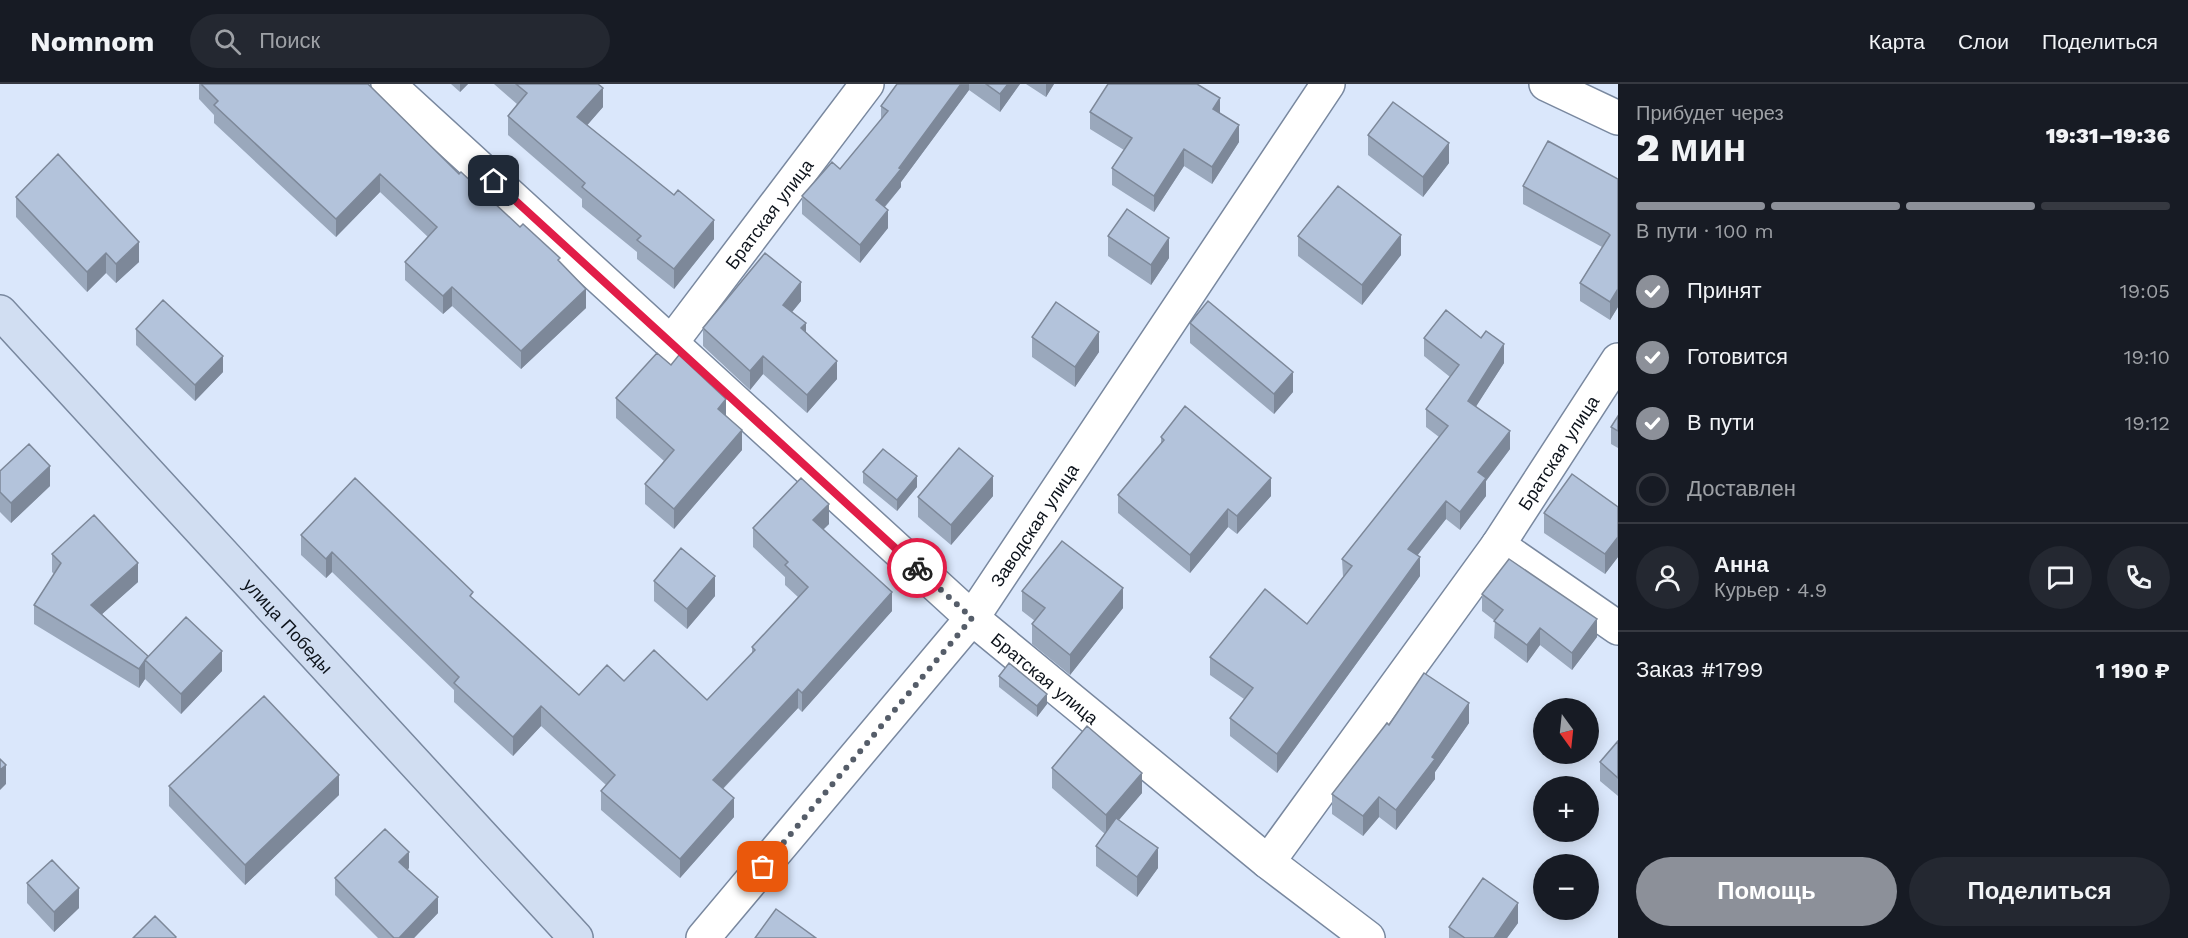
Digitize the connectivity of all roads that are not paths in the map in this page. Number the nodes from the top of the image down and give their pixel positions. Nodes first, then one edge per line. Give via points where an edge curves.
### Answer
1 (388, 84) edge
2 (867, 84) edge
3 (1328, 84) edge
4 (1546, 84) edge
5 (1618, 118) edge
6 (0, 312) edge
7 (671, 343) junction
8 (1618, 360) edge
9 (1498, 545) junction
10 (972, 618) junction
11 (1618, 628) edge
12 (1268, 862) junction
13 (576, 938) edge
14 (703, 938) edge
15 (1368, 938) edge

1 - 7 street, Братская улица
2 - 7 street, Братская улица
3 - 10 street, Заводская улица
4 - 5 street
6 - 13 street, улица Победы
7 - 10 street, Братская улица
8 - 9 street, Братская улица
9 - 11 street
9 - 12 street, Братская улица
10 - 12 street, Братская улица
10 - 14 street, Заводская улица
12 - 15 street, Братская улица

